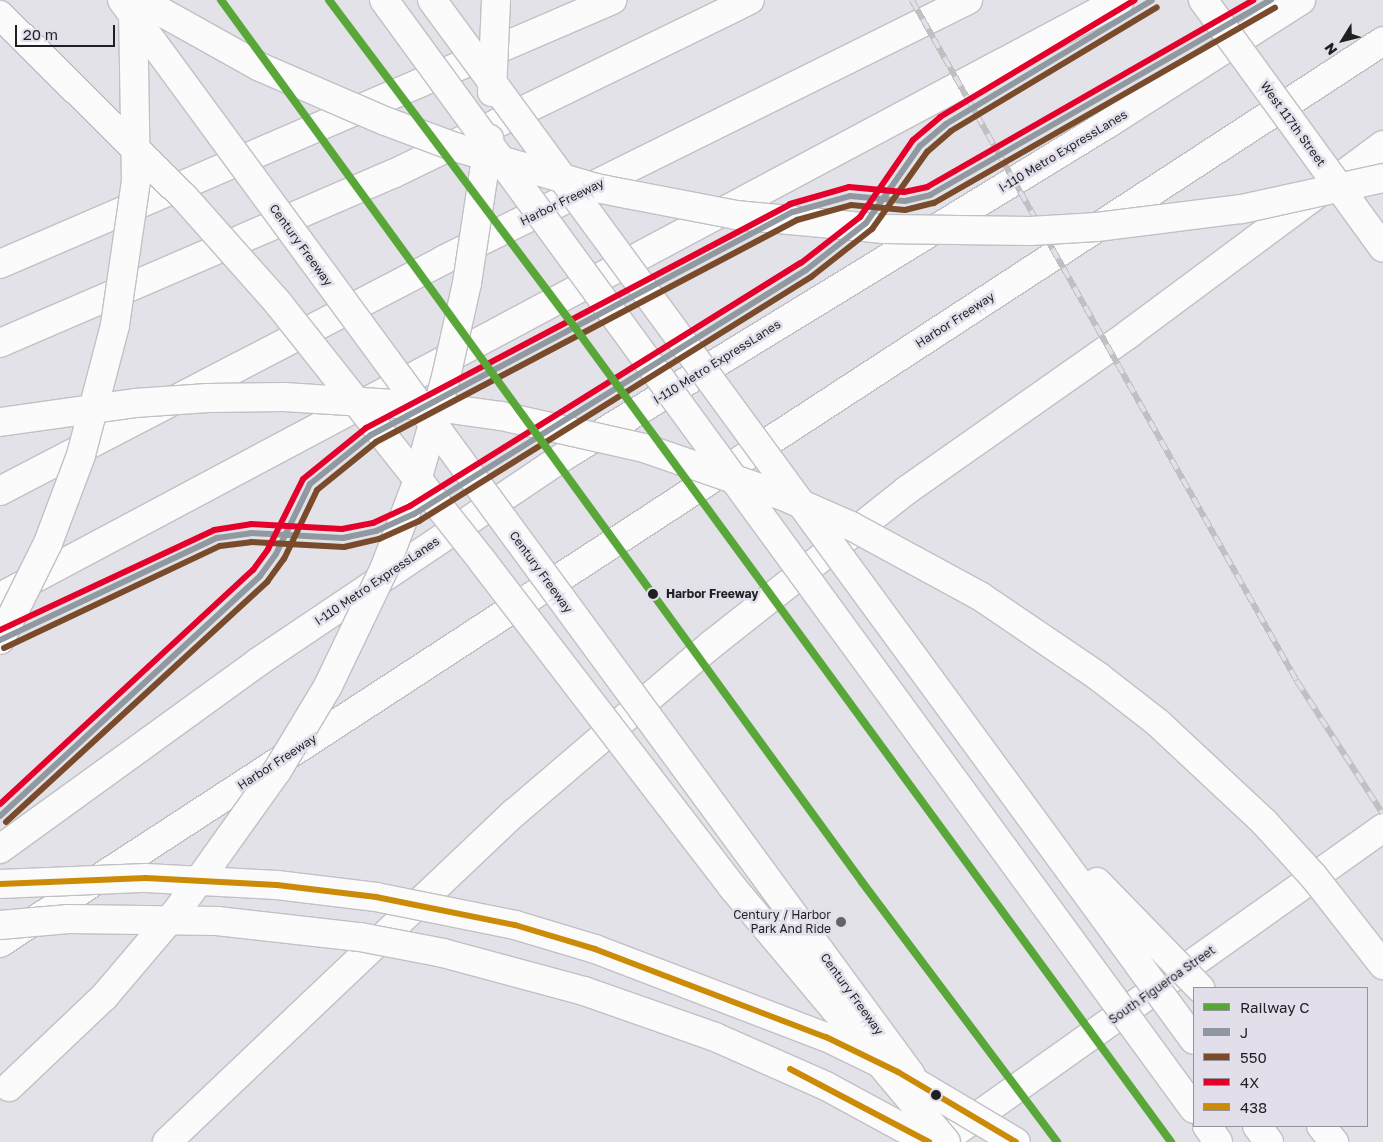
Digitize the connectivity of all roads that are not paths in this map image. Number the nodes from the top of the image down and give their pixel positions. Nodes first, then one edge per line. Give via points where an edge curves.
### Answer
1 (122, 0) edge
2 (132, 0) edge
3 (140, 0) edge
4 (384, 0) edge
5 (432, 0) edge
6 (496, 0) edge
7 (612, 0) edge
8 (750, 0) edge
9 (968, 0) edge
10 (1120, 0) edge
11 (1203, 0) edge
12 (1301, 0) edge
13 (0, 15) edge
14 (1383, 41) edge
15 (1383, 145) edge
16 (1383, 178) edge
17 (1383, 248) edge
18 (0, 264) edge
19 (0, 344) edge
20 (0, 422) edge
21 (0, 491) edge
22 (0, 597) edge
23 (0, 640) edge
24 (1028, 811) junction
25 (1383, 828) edge
26 (0, 849) edge
27 (0, 884) edge
28 (0, 924) edge
29 (0, 943) edge
30 (1383, 965) edge
31 (1199, 987) edge
32 (1193, 1039) edge
33 (4, 1090) edge
34 (1193, 1108) edge
35 (1208, 1127) edge
36 (1258, 1127) edge
37 (1322, 1127) edge
38 (167, 1142) edge
39 (928, 1142) edge
40 (941, 1142) edge
41 (946, 1142) edge
42 (961, 1142) edge
43 (1016, 1142) edge
44 (1218, 1142) edge
45 (1269, 1142) edge
46 (1334, 1142) edge

1 - 42 main road, Century Freeway, bridge
2 - 23 main road, bridge via 136,181 115,325 94,412 74,474 48,543
3 - 16 main road, bridge via 260,67 455,147 596,188 736,215 884,229 1030,231 1168,220 1242,209
4 - 34 main road, bridge
5 - 24 main road, bridge
6 - 33 main road, bridge via 488,148 467,283 446,377 415,488 385,567 328,686 304,728 183,903 104,997
7 - 18 main road
8 - 19 main road via 393,174
9 - 21 main road, Harbor Freeway via 443,260
10 - 22 main road
11 - 17 main road, West 117th Street, bridge
12 - 26 main road, I-110 Metro ExpressLanes via 1109,123 563,457 258,662
13 - 41 main road, bridge via 184,197 278,303 477,554 733,888
14 - 29 main road, Harbor Freeway
15 - 38 main road via 1130,333 907,490 712,644 521,807
20 - 30 main road, bridge via 134,403 208,398 319,398 429,406 510,418 644,448 783,496 851,526 980,596 1099,676 1158,723 1264,822 1314,877
24 - 31 main road, bridge
24 - 32 main road, bridge
25 - 40 main road, South Figueroa Street
27 - 43 main road, bridge via 146,878 277,885 376,897 515,925 595,949 826,1037 898,1072
28 - 39 main road, bridge via 69,919 217,921 360,937 443,953 584,990 715,1037 826,1086
35 - 44 main road
36 - 45 main road
37 - 46 main road

